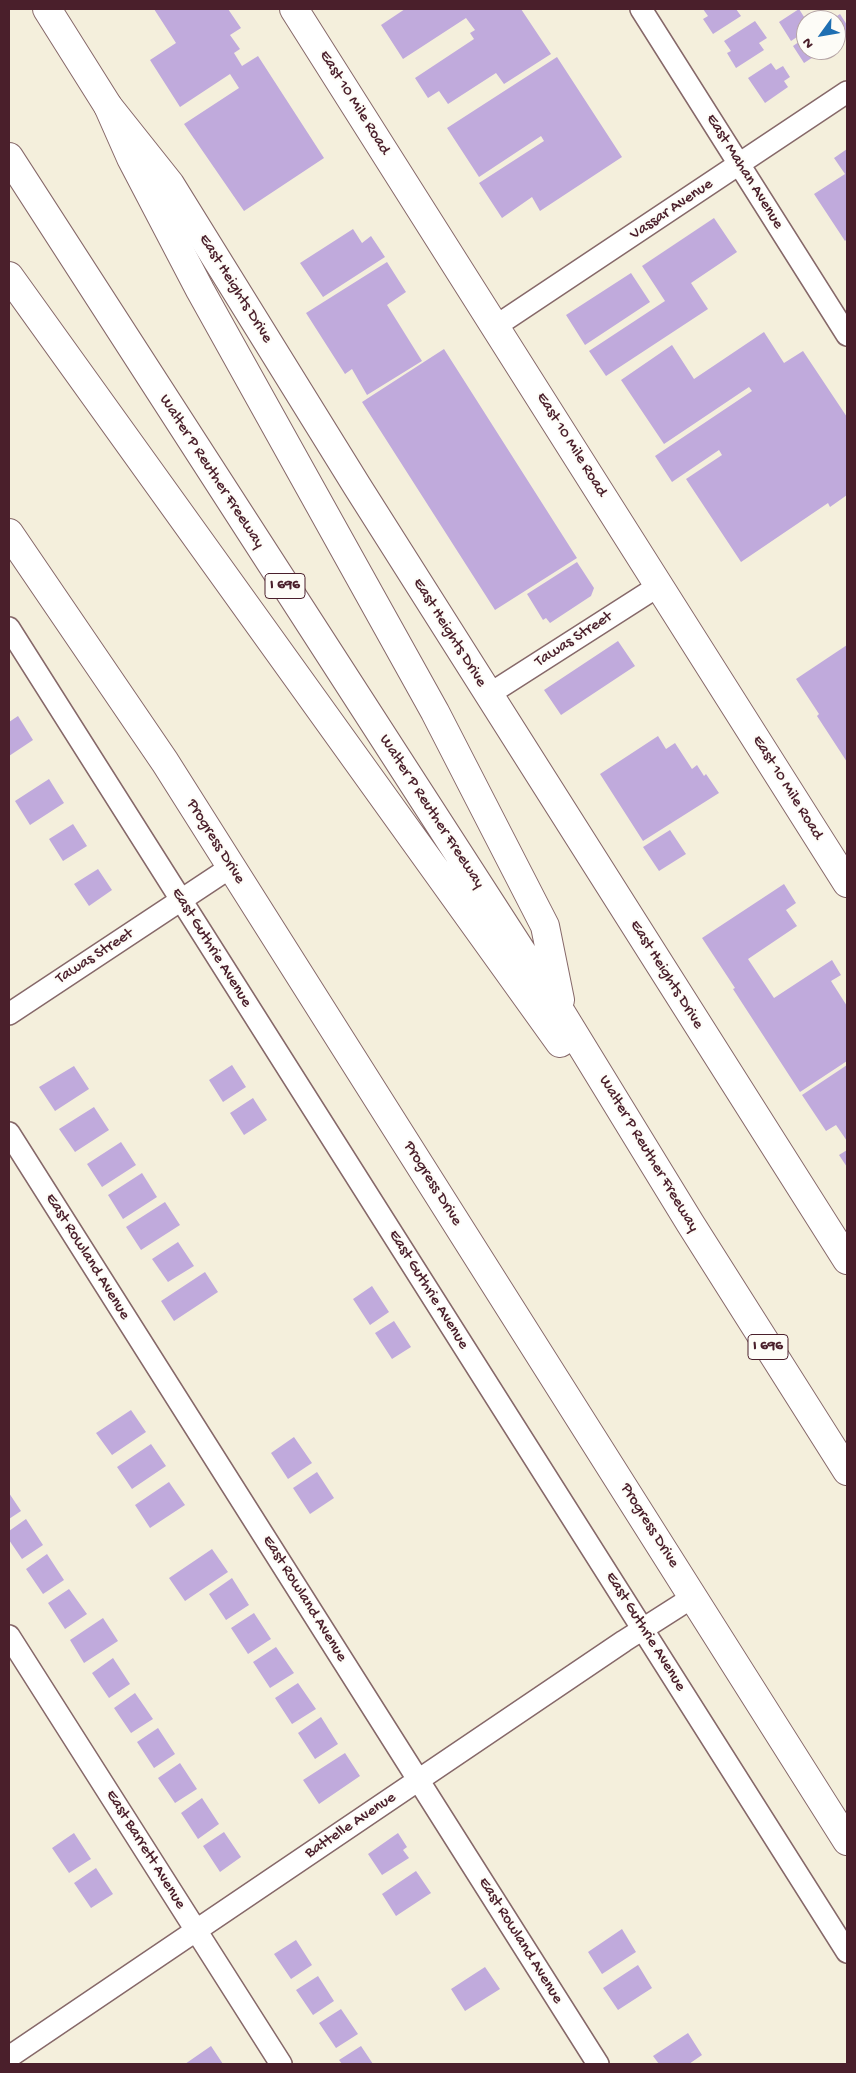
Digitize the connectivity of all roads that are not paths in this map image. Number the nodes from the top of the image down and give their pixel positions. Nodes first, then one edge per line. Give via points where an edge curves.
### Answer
1 (47, 9) edge
2 (294, 9) edge
3 (641, 9) edge
4 (847, 92) edge
5 (108, 106) junction
6 (9, 156) edge
7 (739, 165) junction
8 (9, 276) edge
9 (496, 326) junction
10 (847, 335) edge
11 (9, 533) edge
12 (660, 585) junction
13 (9, 628) edge
14 (488, 694) junction
15 (231, 868) junction
16 (847, 882) edge
17 (181, 900) junction
18 (9, 1014) edge
19 (562, 1014) junction
20 (9, 1133) edge
21 (690, 1223) junction
22 (847, 1260) edge
23 (847, 1471) edge
24 (693, 1597) junction
25 (643, 1629) junction
26 (9, 1636) edge
27 (418, 1780) junction
28 (847, 1840) edge
29 (196, 1930) junction
30 (847, 1952) edge
31 (9, 2057) edge
32 (281, 2064) edge
33 (598, 2064) edge

1 - 5 main road, East Heights Drive
2 - 9 main road, East 10 Mile Road
3 - 7 street, East Mahan Avenue
4 - 7 street, Vassar Avenue
5 - 14 main road, East Heights Drive via 170,184
5 - 19 main road via 131,158 200,290 435,712 545,926
6 - 19 main road, Walter P Reuther Freeway / I 696
7 - 9 street, Vassar Avenue
7 - 10 street, East Mahan Avenue
8 - 21 main road
9 - 12 main road, East 10 Mile Road
11 - 15 main road, Progress Drive via 165,762
12 - 14 street, Tawas Street
12 - 16 main road, East 10 Mile Road
13 - 17 street, East Guthrie Avenue
14 - 22 main road, East Heights Drive
15 - 17 street, Tawas Street
15 - 24 main road, Progress Drive
17 - 18 street, Tawas Street
17 - 25 street, East Guthrie Avenue
19 - 21 main road, Walter P Reuther Freeway / I 696
20 - 27 street, East Rowland Avenue
21 - 23 main road, Walter P Reuther Freeway / I 696
24 - 25 street, Battelle Avenue
24 - 28 main road, Progress Drive
25 - 27 street, Battelle Avenue
25 - 30 street, East Guthrie Avenue
26 - 29 street, East Barrett Avenue
27 - 29 street, Battelle Avenue
27 - 33 street, East Rowland Avenue
29 - 31 street, Battelle Avenue
29 - 32 street, East Barrett Avenue

